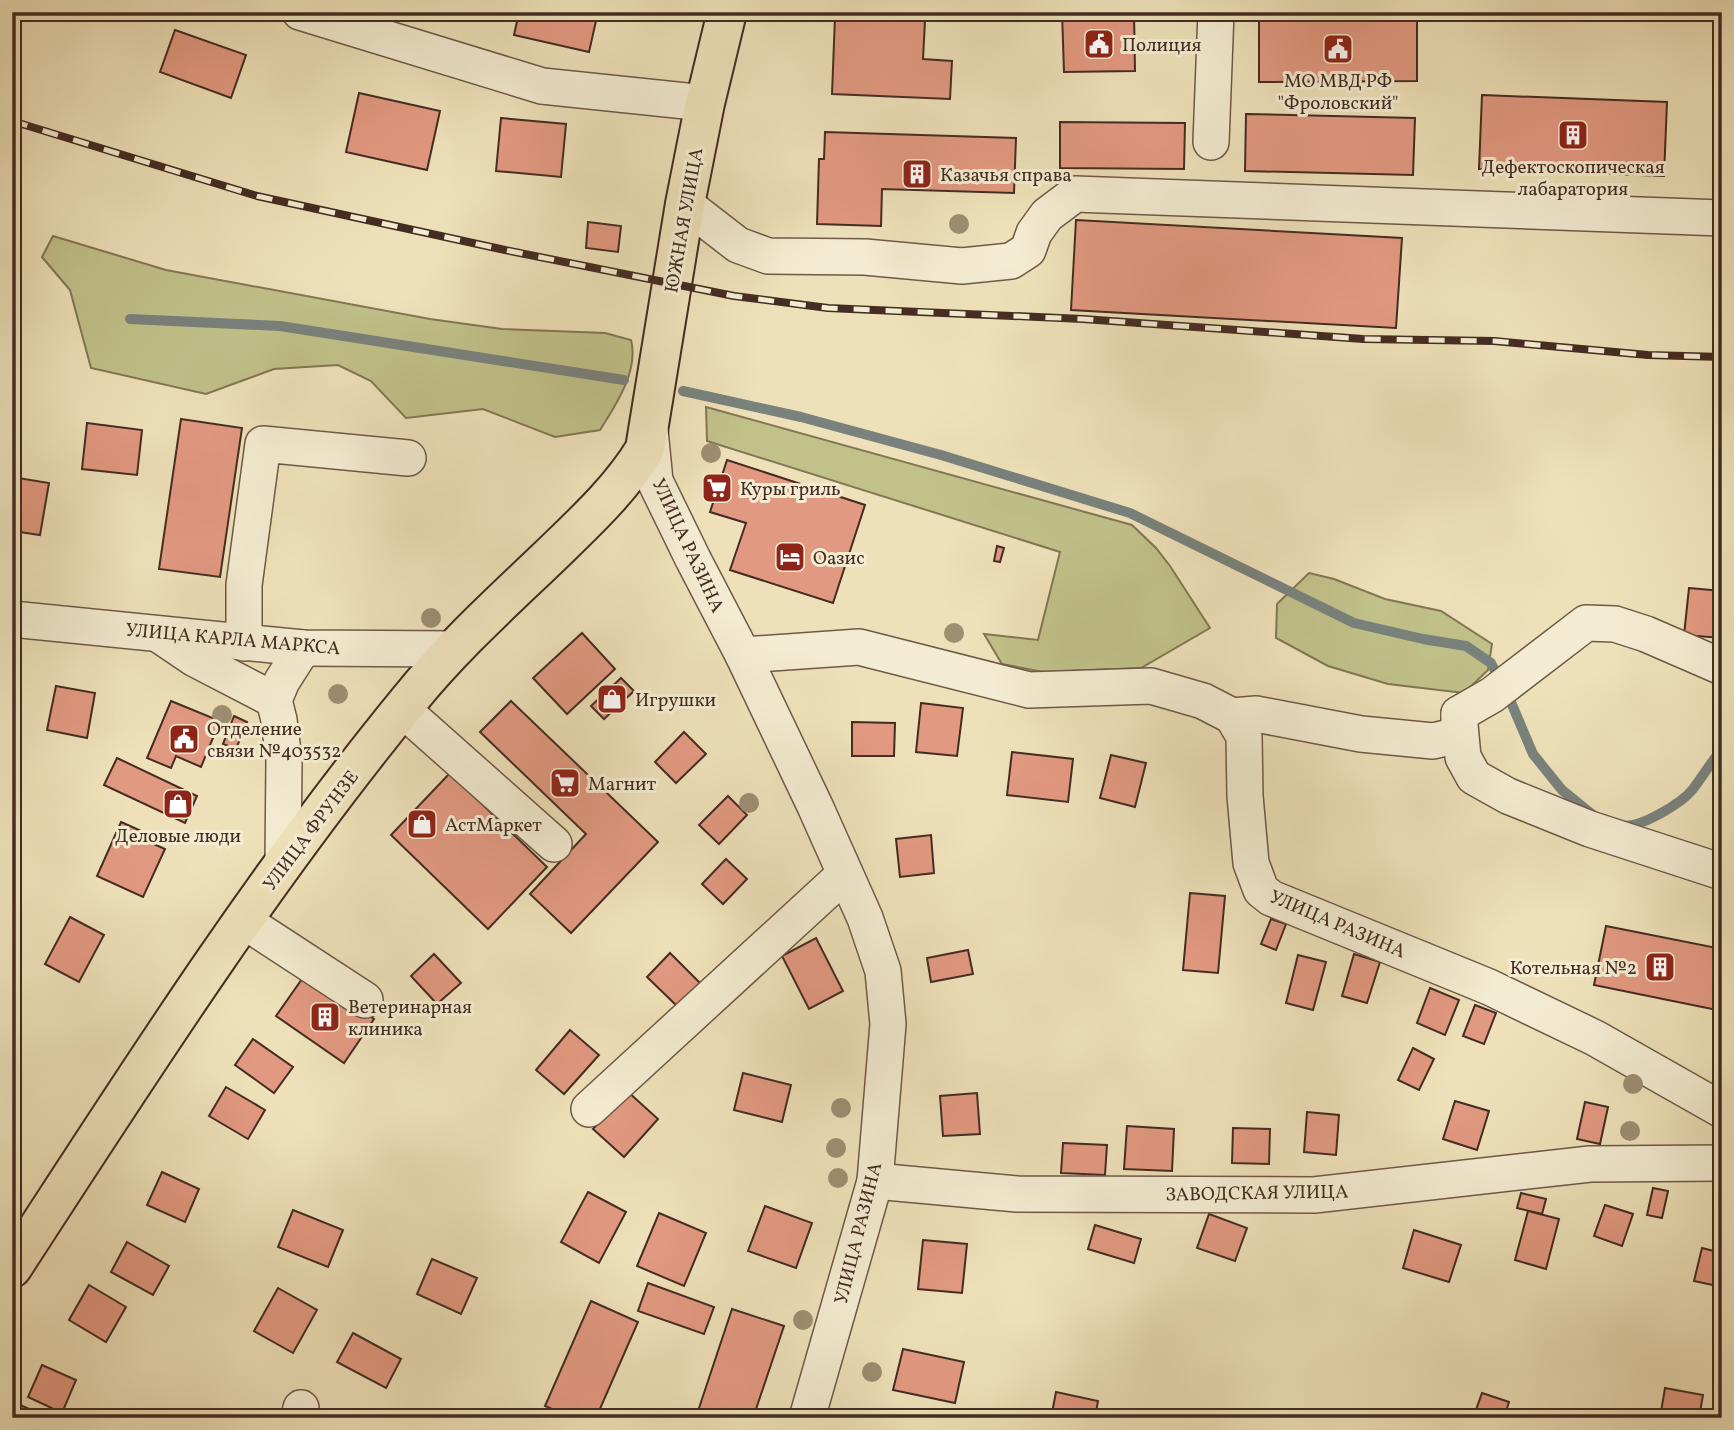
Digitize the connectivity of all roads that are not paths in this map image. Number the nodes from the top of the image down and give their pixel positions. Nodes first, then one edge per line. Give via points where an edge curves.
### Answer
1 (300, 12) edge
2 (727, 12) edge
3 (1216, 12) edge
4 (705, 103) junction
5 (1211, 142) dead end
6 (685, 204) junction
7 (1722, 218) edge
8 (650, 430) junction
9 (408, 458) dead end
10 (12, 619) edge
11 (156, 632) junction
12 (244, 643) junction
13 (303, 648) junction
14 (454, 649) junction
15 (743, 655) junction
16 (1722, 667) edge
17 (274, 700) junction
18 (402, 709) junction
19 (1459, 714) junction
20 (1232, 716) junction
21 (554, 845) dead end
22 (283, 864) junction
23 (1722, 872) edge
24 (845, 874) junction
25 (244, 921) junction
26 (365, 1000) dead end
27 (589, 1109) dead end
28 (1722, 1110) edge
29 (1722, 1163) edge
30 (875, 1181) junction
31 (12, 1268) edge
32 (807, 1418) edge

1 - 4 street via 542,86
2 - 4 main road, ЮЖНАЯ УЛИЦА
3 - 5 street
4 - 6 main road, ЮЖНАЯ УЛИЦА
6 - 7 street via 738,245 768,256 865,257 962,266 1011,261 1028,250 1047,215 1075,194
6 - 8 main road, ЮЖНАЯ УЛИЦА
8 - 14 main road, УЛИЦА ФРУНЗЕ via 635,467 594,513
8 - 15 street, УЛИЦА РАЗИНА via 655,481
9 - 12 street via 263,444 244,585
10 - 11 street, УЛИЦА КАРЛА МАРКСА
11 - 12 street, УЛИЦА КАРЛА МАРКСА
11 - 17 street via 195,659
12 - 13 street, УЛИЦА КАРЛА МАРКСА
13 - 14 street, УЛИЦА КАРЛА МАРКСА
13 - 17 street
14 - 18 main road, УЛИЦА ФРУНЗЕ
15 - 20 street via 859,647 1028,690 1151,686 1203,701
15 - 24 street, УЛИЦА РАЗИНА
16 - 19 street via 1646,634 1615,624 1586,622 1503,687
17 - 22 street via 284,760
18 - 21 street
18 - 22 main road, УЛИЦА ФРУНЗЕ
19 - 20 street via 1459,735 1433,741 1362,734 1256,714
19 - 23 street via 1463,757 1474,777 1590,829
20 - 28 street, УЛИЦА РАЗИНА via 1244,736 1251,863 1261,890 1501,992 1595,1038
22 - 25 main road, УЛИЦА ФРУНЗЕ
24 - 27 street
24 - 30 street, УЛИЦА РАЗИНА via 883,971 887,1011
25 - 26 street
25 - 31 main road, УЛИЦА ФРУНЗЕ
29 - 30 street, ЗАВОДСКАЯ УЛИЦА via 1590,1164 1314,1195 1017,1194
30 - 32 street, УЛИЦА РАЗИНА

